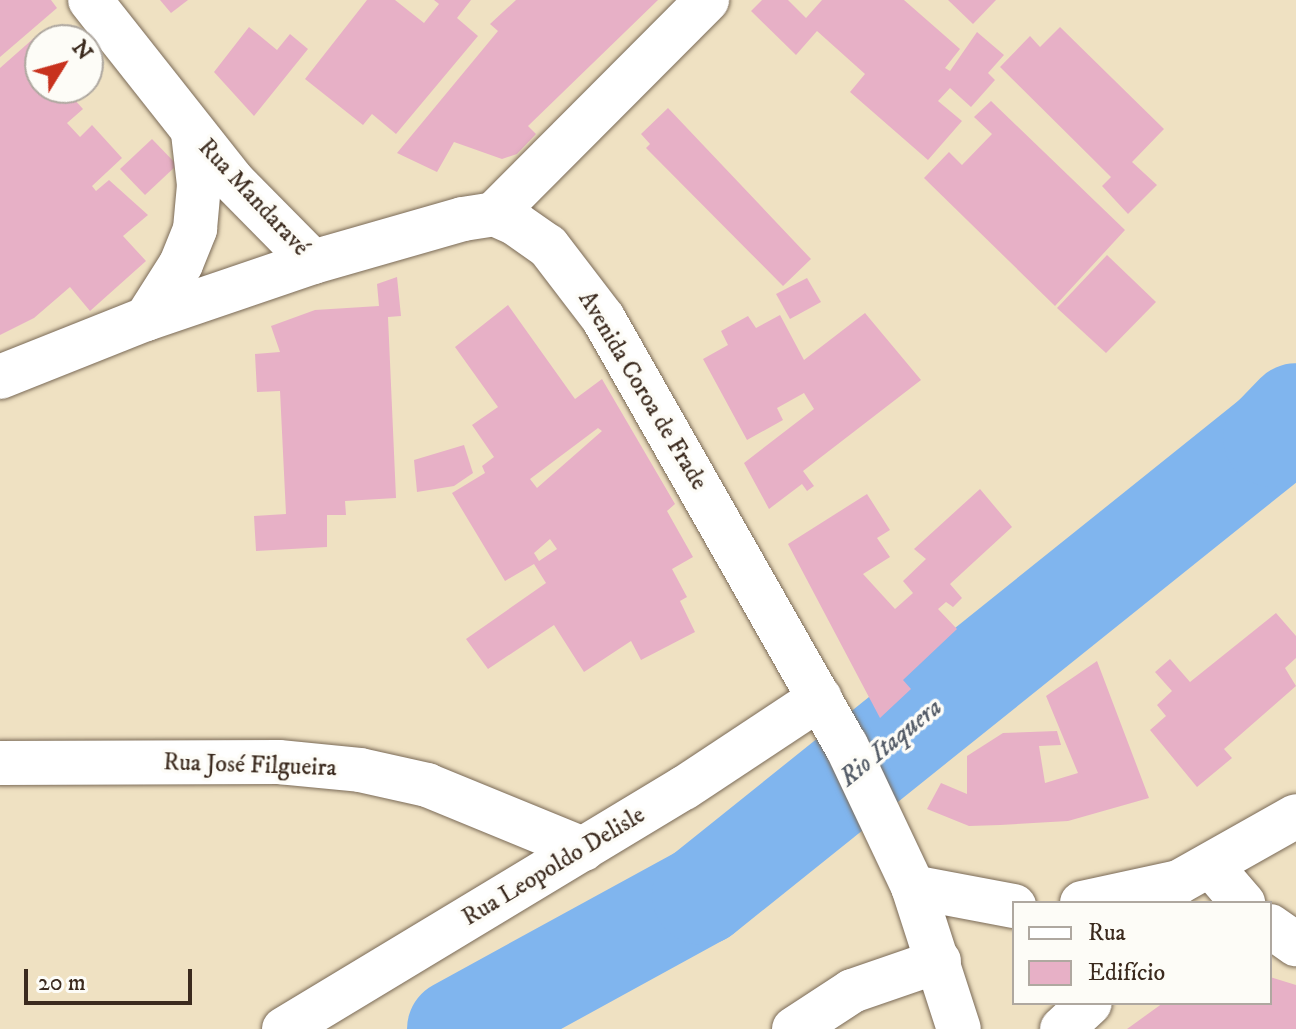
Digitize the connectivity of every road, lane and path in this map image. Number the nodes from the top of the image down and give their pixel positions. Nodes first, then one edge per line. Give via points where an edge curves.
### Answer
1 (90, 0) edge
2 (707, 0) edge
3 (193, 133) junction
4 (494, 214) junction
5 (313, 262) junction
6 (146, 319) junction
7 (0, 377) edge
8 (820, 698) junction
9 (0, 763) edge
10 (1296, 816) edge
11 (583, 849) junction
12 (904, 869) junction
13 (1187, 884) edge
14 (1093, 901) edge
15 (1237, 901) edge
16 (1012, 905) edge
17 (1272, 927) edge
18 (1296, 944) edge
19 (939, 961) junction
20 (1088, 1005) edge
21 (284, 1029) edge
22 (794, 1029) edge
23 (959, 1029) edge
24 (1062, 1029) edge

1 - 3 street, Rua Mandaravé
2 - 4 street
3 - 5 street, Rua Mandaravé
3 - 6 street, Rua Mandaravé via 199,185 195,229 181,264
4 - 5 street
4 - 8 street, Avenida Coroa de Frade via 548,246 603,318
5 - 6 street
6 - 7 street
8 - 11 street, Rua Leopoldo Delisle
8 - 12 street, Avenida Coroa de Frade
9 - 11 street, Rua José Filgueira via 279,762 360,770 427,785
10 - 13 street
11 - 21 street, Rua Leopoldo Delisle
12 - 16 street
12 - 19 street, Avenida Coroa de Frade
13 - 14 street
13 - 15 street
17 - 18 street
19 - 22 street via 852,991
19 - 23 street, Avenida Coroa de Frade
20 - 24 street

